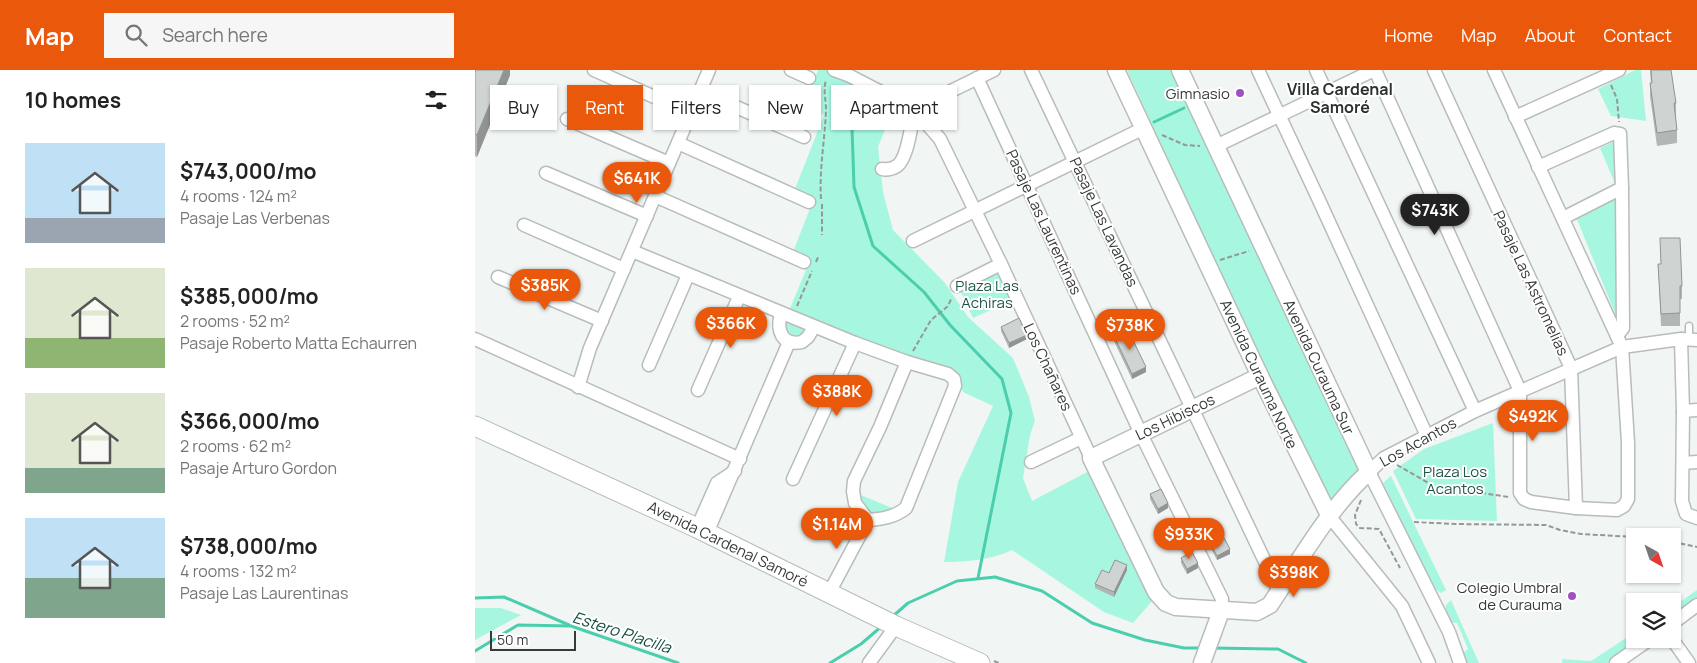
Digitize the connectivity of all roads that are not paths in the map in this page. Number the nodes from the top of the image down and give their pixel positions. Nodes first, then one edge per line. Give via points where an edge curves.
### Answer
1 (594, 70) edge
2 (709, 70) edge
3 (791, 70) edge
4 (862, 70) edge
5 (994, 70) edge
6 (1031, 70) edge
7 (1116, 70) edge
8 (1181, 70) edge
9 (1257, 70) edge
10 (1316, 70) edge
11 (1375, 70) edge
12 (1434, 70) edge
13 (1494, 70) edge
14 (1613, 73) edge
15 (830, 74) edge
16 (850, 76) junction
17 (809, 78) dead end
18 (977, 78) junction
19 (703, 85) edge
20 (867, 85) edge
21 (957, 88) edge
22 (1327, 93) junction
23 (653, 96) edge
24 (739, 108) edge
25 (1279, 116) junction
26 (1515, 117) junction
27 (1144, 128) junction
28 (592, 130) edge
29 (683, 130) edge
30 (910, 130) edge
31 (932, 130) edge
32 (804, 137) dead end
33 (677, 143) junction
34 (1216, 146) junction
35 (1075, 162) junction
36 (669, 163) junction
37 (1538, 166) junction
38 (882, 169) dead end
39 (546, 174) dead end
40 (1028, 185) junction
41 (1622, 188) junction
42 (655, 196) junction
43 (809, 202) dead end
44 (975, 211) junction
45 (647, 216) junction
46 (1563, 218) junction
47 (524, 225) dead end
48 (913, 242) dead end
49 (631, 252) junction
50 (804, 262) dead end
51 (1001, 264) junction
52 (624, 268) junction
53 (688, 275) junction
54 (498, 277) dead end
55 (957, 286) dead end
56 (739, 297) junction
57 (787, 315) junction
58 (602, 321) junction
59 (1689, 326) dead end
60 (814, 327) junction
61 (475, 339) edge
62 (1689, 339) edge
63 (1619, 341) junction
64 (789, 342) junction
65 (855, 343) junction
66 (907, 362) junction
67 (649, 365) dead end
68 (1571, 368) junction
69 (1260, 376) junction
70 (578, 387) junction
71 (698, 390) dead end
72 (1520, 391) junction
73 (1192, 409) junction
74 (1697, 410) edge
75 (1475, 411) junction
76 (1683, 411) junction
77 (475, 426) edge
78 (1141, 434) junction
79 (1427, 436) junction
80 (1081, 438) junction
81 (1091, 458) junction
82 (740, 459) junction
83 (1031, 462) dead end
84 (1697, 462) edge
85 (1683, 463) junction
86 (1369, 472) junction
87 (793, 479) dead end
88 (1576, 508) junction
89 (1330, 517) junction
90 (1697, 518) edge
91 (868, 520) junction
92 (702, 531) junction
93 (1279, 591) junction
94 (829, 593) junction
95 (1697, 605) edge
96 (1221, 611) junction
97 (1681, 617) edge
98 (896, 626) junction
99 (1637, 648) edge
100 (1678, 648) edge
101 (869, 663) edge
102 (980, 663) edge
103 (1203, 663) edge
104 (1429, 663) edge
105 (1460, 663) edge
106 (1616, 663) edge
107 (1689, 663) edge

1 - 23 street
2 - 19 street
3 - 17 street
4 - 16 street
5 - 18 street
6 - 35 street, Pasaje Las Lavandas
7 - 27 street, Avenida Curauma Norte
8 - 34 street, Avenida Curauma Sur
9 - 25 street
10 - 22 street
11 - 22 street
11 - 72 street
12 - 68 street, Pasaje Las Astromelias
13 - 26 street
14 - 26 street
15 - 16 street, Los Chañares
16 - 20 street, Los Chañares
18 - 21 street
18 - 40 street, Pasaje Las Laurentinas
22 - 25 street
22 - 75 street
24 - 32 street
25 - 34 street
25 - 79 street
26 - 37 street
27 - 35 street
27 - 69 street, Avenida Curauma Norte
28 - 36 street
29 - 33 street
30 - 38 street via 898,165 889,170
31 - 44 street, Los Chañares via 940,139
33 - 36 street
33 - 43 street
34 - 86 street, Avenida Curauma Sur
35 - 40 street
35 - 73 street, Pasaje Las Lavandas
36 - 42 street
37 - 41 street via 1613,133 1620,134
37 - 46 street
39 - 45 street
40 - 44 street
40 - 78 street, Pasaje Las Laurentinas
41 - 46 street
41 - 63 street via 1623,328
42 - 45 street
42 - 50 street
44 - 48 street
44 - 51 street, Los Chañares
45 - 49 street
46 - 63 street
47 - 52 street
49 - 52 street
49 - 53 street
51 - 55 street
51 - 80 street, Los Chañares
52 - 58 street
53 - 56 street
53 - 67 street
54 - 58 street
56 - 57 street
56 - 71 street
57 - 60 street
57 - 64 street via 779,322 783,338
58 - 70 street
59 - 62 lane
60 - 64 street via 802,342
60 - 65 street
61 - 70 street
62 - 63 street, Los Acantos
62 - 76 street
63 - 68 street, Los Acantos
63 - 88 street via 1628,443 1628,498 1625,506 1617,510
64 - 82 street
65 - 66 street
65 - 87 street
66 - 91 street via 854,482 855,503
66 - 91 street via 948,374 954,379 955,386 906,508 885,519
68 - 72 street, Los Acantos
68 - 88 street, Pasaje Las Astromelias
69 - 73 street, Los Hibiscos
69 - 89 street, Avenida Curauma Norte
70 - 82 street
72 - 75 street, Los Acantos
72 - 88 street via 1520,493 1531,502
73 - 78 street, Los Hibiscos
73 - 93 street, Pasaje Las Lavandas
74 - 76 street
75 - 79 street, Los Acantos
76 - 85 street
77 - 92 main road, Avenida Cardenal Samoré
78 - 81 street, Los Hibiscos
78 - 96 street, Pasaje Las Laurentinas via 1222,599
79 - 86 street, Los Acantos via 1384,458
80 - 81 street, Los Chañares
80 - 83 street
81 - 96 street, Los Chañares via 1156,592 1166,604
82 - 92 street via 735,471 717,483
84 - 85 street
85 - 90 street via 1683,508 1686,514
86 - 89 street, Los Acantos via 1353,486
86 - 105 street, Avenida Curauma Sur via 1449,632
89 - 93 street, Los Acantos
89 - 104 street, Avenida Curauma Norte via 1402,606
91 - 94 street
92 - 94 main road, Avenida Cardenal Samoré
93 - 96 street, Los Acantos via 1270,605 1257,612
94 - 98 main road, Avenida Cardenal Samoré
95 - 97 street
96 - 103 street
98 - 101 street
98 - 102 main road, Avenida Cardenal Samoré
99 - 106 street
100 - 107 street

